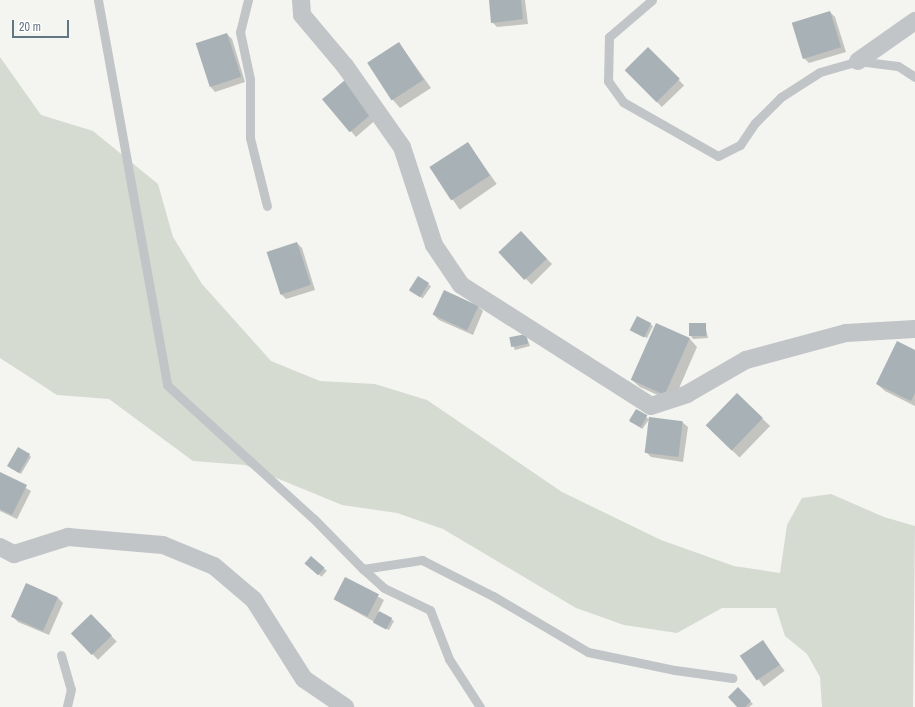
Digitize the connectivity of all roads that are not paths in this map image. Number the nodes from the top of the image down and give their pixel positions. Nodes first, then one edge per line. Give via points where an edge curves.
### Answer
1 (98, 0) edge
2 (248, 0) edge
3 (301, 0) edge
4 (652, 0) edge
5 (915, 21) edge
6 (858, 61) junction
7 (915, 77) edge
8 (267, 206) dead end
9 (915, 329) edge
10 (0, 547) edge
11 (363, 570) junction
12 (61, 655) dead end
13 (732, 678) dead end
14 (68, 707) edge
15 (345, 707) edge
16 (480, 707) edge

1 - 11 lane via 167,385 314,519
2 - 8 lane via 240,32 250,79 250,138
3 - 9 street via 302,15 345,66 402,147 434,246 461,285 651,406 687,394 746,360 846,333
4 - 6 lane via 609,37 608,81 623,102 718,156 740,146 755,123 781,97 820,72
5 - 6 street
6 - 7 lane via 898,66
10 - 15 street via 14,554 68,537 163,546 214,566 254,600 304,679
11 - 13 lane via 422,560 493,596 588,652 675,670
11 - 16 lane via 384,588 430,610 449,659
12 - 14 lane via 71,689

